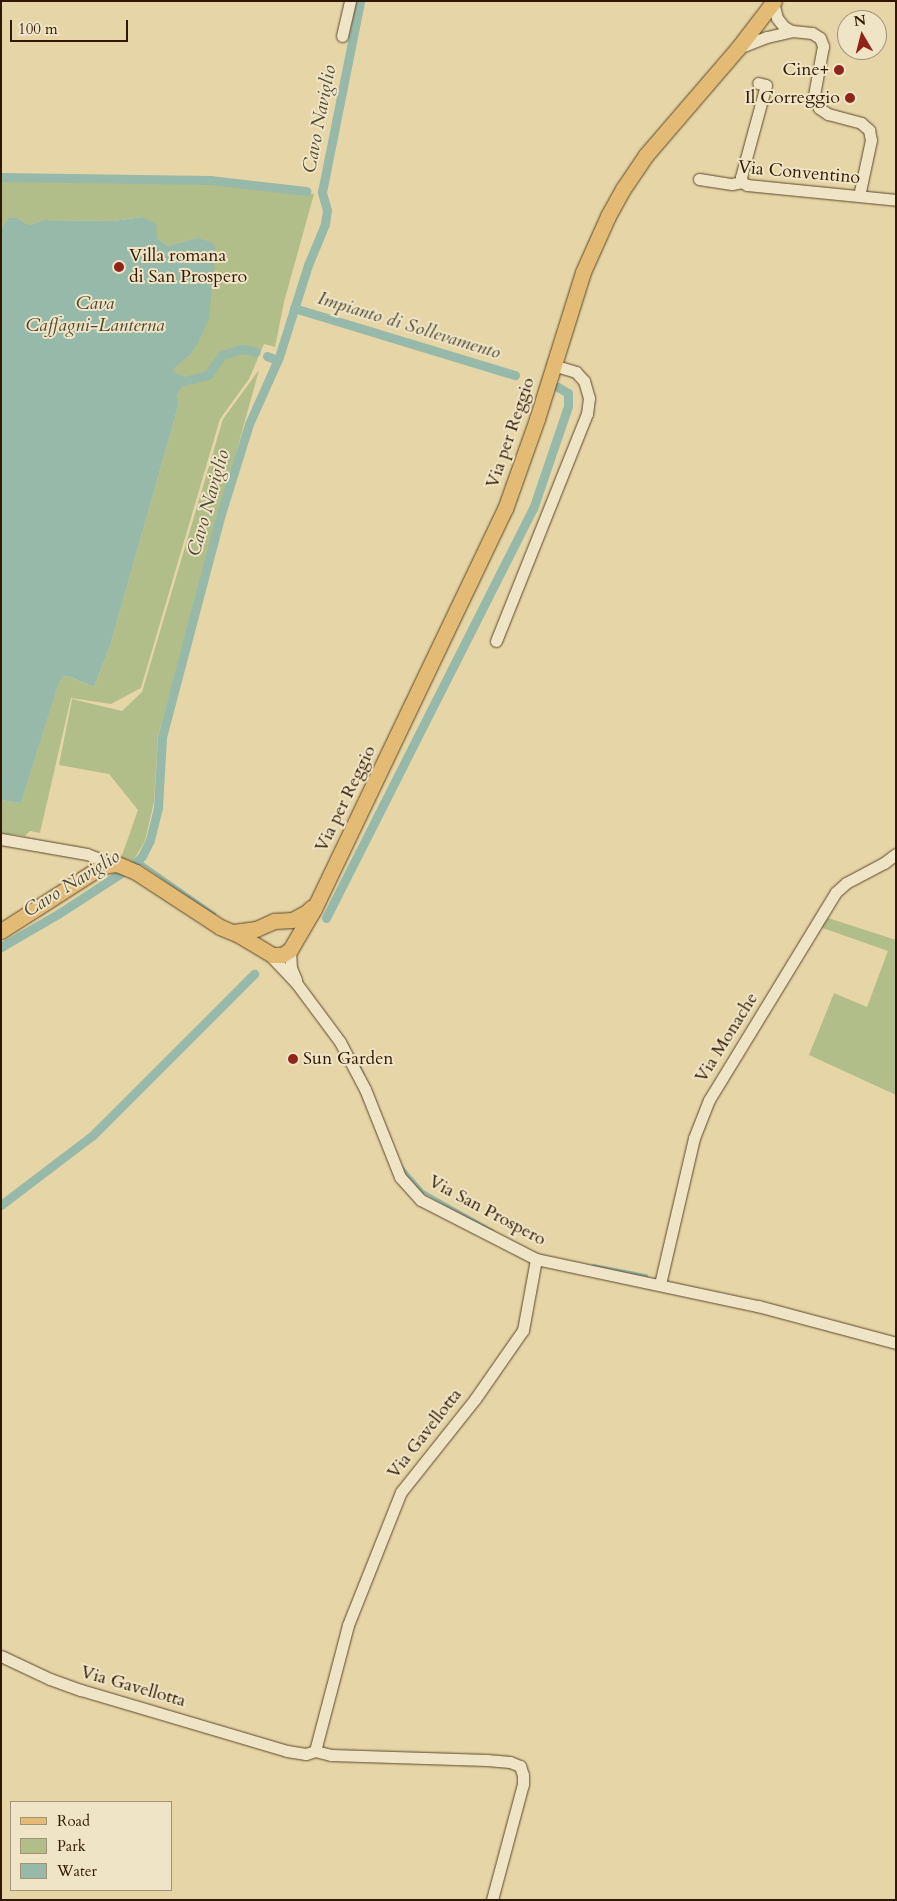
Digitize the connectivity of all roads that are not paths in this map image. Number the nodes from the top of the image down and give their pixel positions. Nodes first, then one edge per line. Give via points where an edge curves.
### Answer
1 (350, 1) edge
2 (773, 2) edge
3 (759, 21) junction
4 (785, 30) junction
5 (342, 36) dead end
6 (738, 48) junction
7 (758, 83) dead end
8 (699, 179) dead end
9 (742, 182) junction
10 (859, 196) junction
11 (896, 200) edge
12 (554, 365) junction
13 (496, 641) dead end
14 (1, 839) edge
15 (896, 854) edge
16 (110, 865) junction
17 (317, 901) junction
18 (284, 922) junction
19 (265, 926) junction
20 (1, 931) edge
21 (232, 932) junction
22 (292, 946) junction
23 (265, 950) junction
24 (297, 984) junction
25 (536, 1259) junction
26 (660, 1284) junction
27 (896, 1343) edge
28 (1, 1656) edge
29 (315, 1752) junction
30 (492, 1900) edge

1 - 5 street
2 - 3 main road, Via per Reggio
2 - 4 street via 777,18
3 - 4 street
3 - 6 main road, Via per Reggio
4 - 6 street
4 - 10 street via 812,33 820,38 823,46 814,95 819,108 828,114 861,123 869,130 871,140
6 - 12 main road, Via per Reggio via 650,151 623,189 587,260
7 - 9 street via 766,85
8 - 9 street, Via Conventino via 732,184
9 - 10 street, Via Conventino
10 - 11 street, Via Conventino
12 - 13 street via 576,372 584,381 589,398 587,414
12 - 17 main road, Via per Reggio via 505,509
14 - 16 street via 87,854
15 - 26 street, Via Monache via 836,892 709,1100 694,1138
16 - 20 main road
16 - 21 main road via 136,872
17 - 18 main road, Via per Reggio via 307,912
17 - 22 main road, Via per Reggio
18 - 19 main road, Via per Reggio via 274,921
18 - 22 main road via 294,933
19 - 21 main road, Via per Reggio
19 - 23 main road via 260,934
21 - 23 main road
22 - 23 main road via 282,955
22 - 24 street, Via San Prospero via 291,968
23 - 24 street, Via San Prospero
24 - 25 street, Via San Prospero via 340,1042 365,1089 400,1177 421,1200
25 - 26 street, Via San Prospero
25 - 29 street, Via Gavellotta via 523,1330 475,1399 402,1492 348,1625
26 - 27 street, Via San Prospero via 791,1314
28 - 29 street, Via Gavellotta via 81,1690 287,1751
29 - 30 street, Via Gavellotta via 502,1761 520,1766 523,1784

